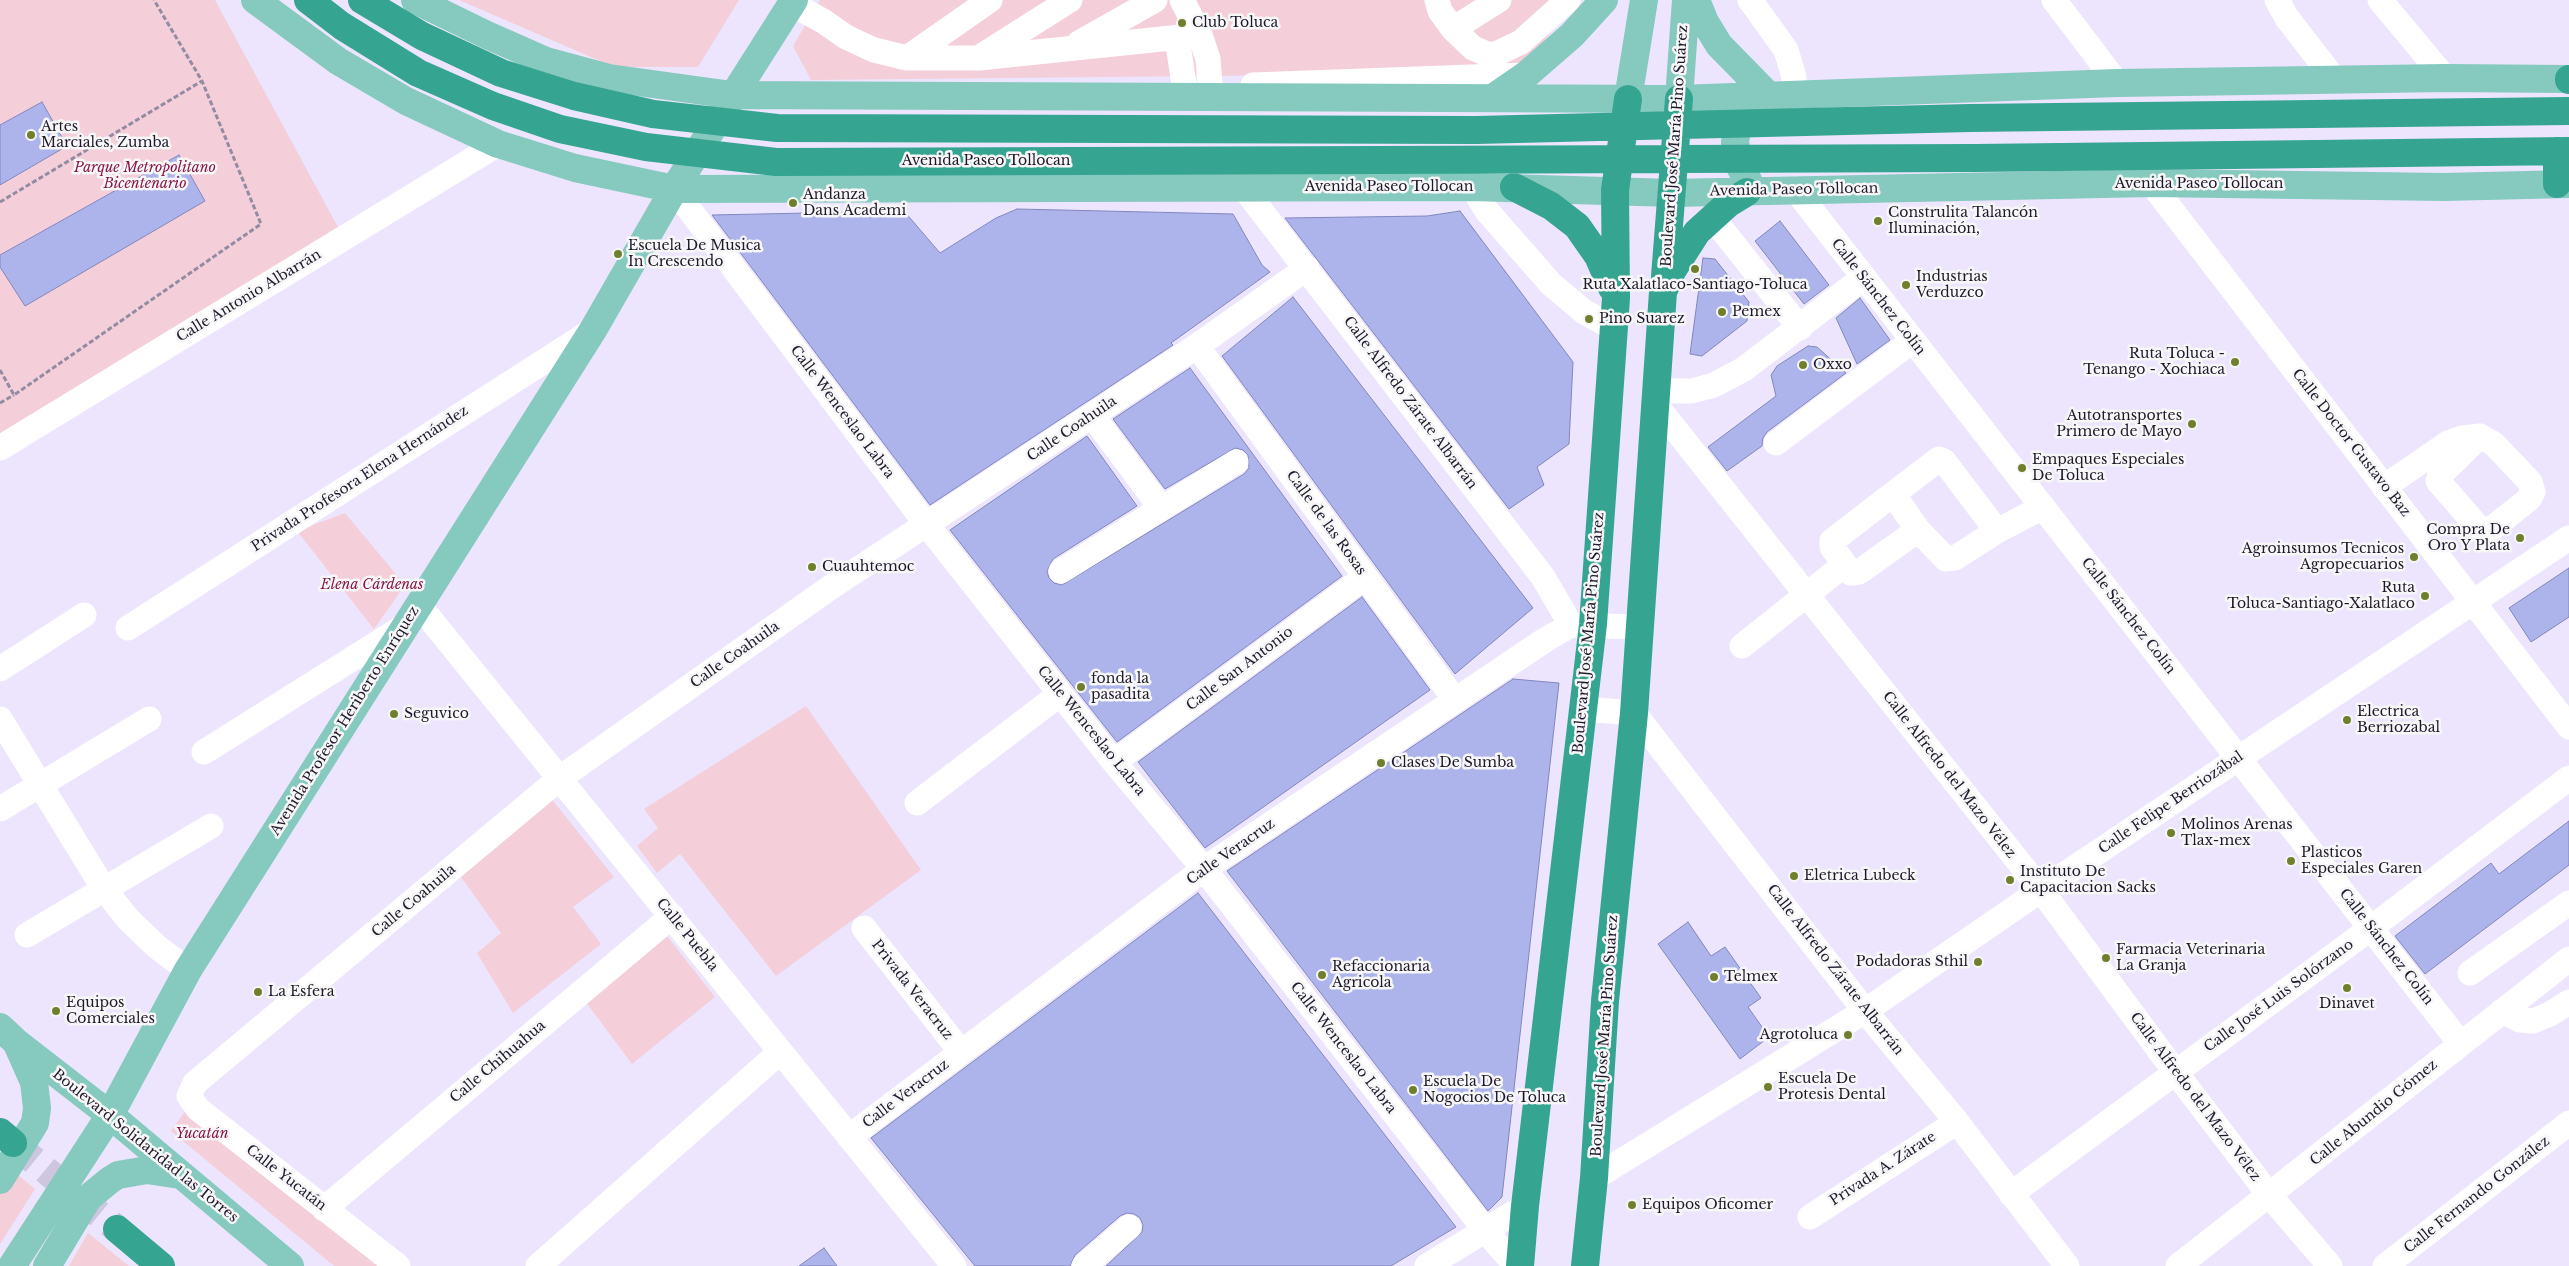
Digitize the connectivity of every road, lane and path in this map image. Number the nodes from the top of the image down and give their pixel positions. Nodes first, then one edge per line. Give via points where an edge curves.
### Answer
1 (154, 0) edge
2 (255, 0) edge
3 (308, 0) edge
4 (362, 0) edge
5 (415, 0) edge
6 (990, 0) edge
7 (1070, 0) edge
8 (1155, 0) edge
9 (1182, 0) edge
10 (1437, 0) edge
11 (1499, 0) edge
12 (1568, 0) edge
13 (1604, 0) edge
14 (1644, 0) edge
15 (1686, 0) edge
16 (1696, 0) edge
17 (1750, 0) edge
18 (2054, 0) edge
19 (2277, 0) edge
20 (2380, 0) edge
21 (793, 2) edge
22 (1453, 29) junction
23 (1188, 37) junction
24 (1071, 48) junction
25 (908, 58) junction
26 (979, 58) junction
27 (2445, 78) junction
28 (2569, 79) edge
29 (2335, 80) junction
30 (202, 81) junction
31 (2117, 83) junction
32 (1529, 87) junction
33 (1203, 93) junction
34 (732, 95) junction
35 (1783, 95) junction
36 (1628, 98) junction
37 (1679, 99) junction
38 (2569, 111) edge
39 (498, 144) junction
40 (2563, 151) edge
41 (2150, 183) junction
42 (2563, 184) edge
43 (1243, 186) junction
44 (1472, 187) junction
45 (1514, 187) junction
46 (1543, 188) junction
47 (674, 189) junction
48 (1615, 190) junction
49 (1795, 190) junction
50 (1754, 192) junction
51 (1672, 193) junction
52 (0, 202) edge
53 (1712, 217) junction
54 (1307, 268) junction
55 (1863, 278) junction
56 (1663, 292) junction
57 (1616, 298) junction
58 (1612, 328) junction
59 (1800, 328) junction
60 (593, 330) junction
61 (1912, 341) junction
62 (1197, 346) junction
63 (0, 370) edge
64 (14, 395) junction
65 (1656, 398) junction
66 (0, 403) edge
67 (1092, 415) junction
68 (2480, 436) dead end
69 (1776, 443) dead end
70 (0, 448) edge
71 (1236, 462) dead end
72 (2384, 486) junction
73 (1893, 494) junction
74 (2043, 507) junction
75 (1160, 508) junction
76 (927, 525) junction
77 (1918, 530) junction
78 (1996, 531) junction
79 (2569, 538) edge
80 (1844, 564) junction
81 (1061, 571) dead end
82 (1365, 577) junction
83 (1806, 594) junction
84 (2472, 602) junction
85 (84, 615) dead end
86 (413, 615) junction
87 (1582, 624) junction
88 (1639, 627) junction
89 (128, 628) dead end
90 (1742, 646) dead end
91 (0, 668) edge
92 (1060, 694) junction
93 (1455, 700) junction
94 (1584, 709) junction
95 (1634, 713) junction
96 (0, 719) edge
97 (149, 720) dead end
98 (2569, 727) edge
99 (204, 752) dead end
100 (2239, 758) junction
101 (1114, 762) junction
102 (560, 778) junction
103 (2569, 778) edge
104 (40, 784) junction
105 (917, 803) dead end
106 (0, 809) edge
107 (211, 826) dead end
108 (1204, 869) junction
109 (104, 889) junction
110 (2041, 890) junction
111 (2569, 903) edge
112 (672, 916) junction
113 (864, 928) dead end
114 (2371, 928) junction
115 (28, 935) dead end
116 (2569, 959) edge
117 (188, 970) junction
118 (2470, 973) dead end
119 (2569, 1002) edge
120 (1865, 1011) junction
121 (2502, 1011) junction
122 (8, 1034) edge
123 (2460, 1043) junction
124 (780, 1052) junction
125 (961, 1052) junction
126 (2176, 1073) junction
127 (195, 1083) joint
128 (110, 1114) junction
129 (1957, 1122) junction
130 (2569, 1123) edge
131 (849, 1137) junction
132 (180, 1175) junction
133 (1594, 1178) junction
134 (0, 1180) edge
135 (2011, 1194) junction
136 (2270, 1196) junction
137 (1525, 1206) junction
138 (324, 1209) junction
139 (1810, 1217) dead end
140 (1130, 1227) dead end
141 (118, 1230) tunnel mouth
142 (1485, 1230) junction
143 (12, 1266) edge
144 (47, 1266) edge
145 (161, 1266) edge
146 (290, 1266) edge
147 (398, 1266) edge
148 (538, 1266) edge
149 (954, 1266) edge
150 (1084, 1266) edge
151 (1426, 1266) edge
152 (1516, 1266) edge
153 (1520, 1266) edge
154 (1585, 1266) edge
155 (2067, 1266) edge
156 (2178, 1266) edge
157 (2330, 1266) edge
158 (2385, 1266) edge

1 - 30 path
2 - 39 main road, Avenida Paseo Tollocan via 338,61 406,101
3 - 40 highway, Avenida Paseo Tollocan via 342,26 418,73 560,129 646,147 776,162 1986,158
4 - 38 highway via 422,36 501,73 574,96 653,114 777,128 1476,130
5 - 34 main road via 546,61 609,78
6 - 25 street
7 - 26 street
8 - 24 street
9 - 23 street
10 - 22 street via 1440,12
11 - 22 street
12 - 22 street via 1521,42 1496,54 1472,48
13 - 32 main road
14 - 36 main road, Boulevard José María Pino Suárez
15 - 37 main road, Boulevard José María Pino Suárez
16 - 35 main road via 1719,45
17 - 35 street via 1786,50 1794,77
18 - 31 street
19 - 29 street
20 - 27 street
21 - 25 street via 846,37 874,50
21 - 34 main road, Avenida Profesor Heriberto Enríquez
23 - 24 street
23 - 33 street
24 - 26 street
25 - 26 street
27 - 28 main road
27 - 29 main road
29 - 31 main road
30 - 52 path
30 - 64 path via 261,224
31 - 35 main road
32 - 33 street
32 - 33 main road via 1494,98
32 - 36 main road
32 - 46 main road via 1558,117 1569,145 1562,173
33 - 34 main road
34 - 47 main road, Avenida Profesor Heriberto Enríquez
35 - 37 main road
35 - 50 main road via 1750,113 1737,130 1735,142 1739,166
36 - 37 main road
36 - 48 highway, Boulevard José María Pino Suárez
37 - 51 highway, Boulevard José María Pino Suárez
39 - 47 main road, Avenida Paseo Tollocan via 575,168
39 - 70 street, Calle Antonio Albarrán
40 - 42 highway
41 - 42 main road, Avenida Paseo Tollocan via 2444,187
41 - 49 main road, Avenida Paseo Tollocan
41 - 72 street, Calle Doctor Gustavo Baz
43 - 44 main road, Avenida Paseo Tollocan
43 - 47 main road, Avenida Paseo Tollocan
43 - 54 street, Calle Alfredo Zárate Albarrán
44 - 45 main road, Avenida Paseo Tollocan
44 - 58 street via 1487,211 1551,284 1583,311
45 - 46 main road, Avenida Paseo Tollocan
45 - 57 highway via 1551,206 1577,226 1598,256
46 - 48 main road, Avenida Paseo Tollocan
47 - 60 main road, Avenida Profesor Heriberto Enríquez
47 - 76 street, Calle Wenceslao Labra
48 - 51 main road, Avenida Paseo Tollocan
48 - 57 highway, Boulevard José María Pino Suárez
49 - 50 main road, Avenida Paseo Tollocan
49 - 55 street, Calle Sánchez Colín
50 - 51 main road, Avenida Paseo Tollocan
50 - 53 highway
51 - 56 highway, Boulevard José María Pino Suárez
53 - 56 highway via 1684,251
53 - 59 street
54 - 62 street, Calle Coahuila
54 - 87 street, Calle Alfredo Zárate Albarrán
55 - 59 street
55 - 61 street, Calle Sánchez Colín
56 - 65 highway, Boulevard José María Pino Suárez
57 - 58 highway, Boulevard José María Pino Suárez
58 - 87 highway, Boulevard José María Pino Suárez
59 - 65 street via 1744,369 1714,385
60 - 86 main road, Avenida Profesor Heriberto Enríquez
60 - 89 street, Privada Profesora Elena Hernández
61 - 69 street
61 - 74 street, Calle Sánchez Colín
62 - 67 street, Calle Coahuila
62 - 82 street, Calle de las Rosas
63 - 64 path
64 - 66 path
65 - 83 street, Calle Alfredo del Mazo Vélez
65 - 88 highway, Boulevard José María Pino Suárez
67 - 75 street
67 - 76 street, Calle Coahuila
68 - 72 street via 2448,444
71 - 75 street
72 - 84 street, Calle Doctor Gustavo Baz
73 - 77 street
73 - 78 street via 1939,459 1944,461
73 - 80 street via 1832,541 1832,547
74 - 78 street
74 - 100 street, Calle Sánchez Colín
75 - 81 street
76 - 92 street, Calle Wenceslao Labra
76 - 102 street, Calle Coahuila via 831,587
77 - 78 street via 1946,559 1955,558
77 - 80 street via 1856,574
79 - 84 street, Calle Felipe Berriozábal
80 - 83 street
82 - 93 street, Calle de las Rosas
82 - 101 street, Calle San Antonio
83 - 90 street
83 - 110 street, Calle Alfredo del Mazo Vélez
84 - 98 street, Calle Doctor Gustavo Baz
84 - 100 street, Calle Felipe Berriozábal
85 - 91 street
86 - 99 street
86 - 102 street, Calle Puebla
86 - 117 main road, Avenida Profesor Heriberto Enríquez
87 - 88 street
87 - 93 street, Calle Veracruz
87 - 94 highway, Boulevard José María Pino Suárez
88 - 95 highway, Boulevard José María Pino Suárez
92 - 101 street, Calle Wenceslao Labra
92 - 105 street
93 - 108 street, Calle Veracruz
94 - 95 street
94 - 137 highway, Boulevard José María Pino Suárez
95 - 120 street, Calle Alfredo Zárate Albarrán
95 - 133 highway, Boulevard José María Pino Suárez via 1605,1001
96 - 104 street
97 - 104 street
100 - 110 street, Calle Felipe Berriozábal
100 - 114 street, Calle Sánchez Colín
101 - 108 street, Calle Wenceslao Labra
102 - 112 street, Calle Puebla
102 - 127 street, Calle Coahuila
103 - 114 street, Calle José Luis Solórzano
104 - 106 street
104 - 109 street
107 - 109 street
108 - 125 street, Calle Veracruz
108 - 142 street, Calle Wenceslao Labra
109 - 115 street
109 - 117 street via 128,919 157,947
110 - 120 street, Calle Felipe Berriozábal
110 - 126 street, Calle Alfredo del Mazo Vélez
111 - 118 street
112 - 124 street, Calle Puebla
112 - 138 street, Calle Chihuahua
113 - 125 street, Privada Veracruz
114 - 123 street, Calle Sánchez Colín
114 - 126 street, Calle José Luis Solórzano
116 - 121 street, Calle Abundio Gómez
117 - 128 main road, Avenida Profesor Heriberto Enríquez
119 - 121 street via 2533,1021 2520,1020
120 - 129 street, Calle Alfredo Zárate Albarrán
120 - 133 street, Calle Felipe Berriozábal
121 - 123 street, Calle Abundio Gómez
122 - 128 main road, Boulevard Solidaridad las Torres
122 - 134 main road via 34,1082 37,1108 35,1123
123 - 136 street, Calle Abundio Gómez
124 - 131 street, Calle Puebla
124 - 148 street
125 - 131 street, Calle Veracruz
126 - 135 street, Calle José Luis Solórzano
126 - 136 street, Calle Alfredo del Mazo Vélez
127 - 138 street, Calle Yucatán via 189,1096 198,1109
128 - 132 main road, Boulevard Solidaridad las Torres
128 - 143 main road, Avenida Profesor Heriberto Enríquez
129 - 135 street, Calle Alfredo Zárate Albarrán
129 - 139 street, Privada A. Zárate
130 - 158 street, Calle Fernando González
131 - 149 street, Calle Puebla
132 - 144 main road via 147,1170 118,1175 105,1183 88,1198
132 - 146 main road, Boulevard Solidaridad las Torres
133 - 154 highway, Boulevard José María Pino Suárez
135 - 155 street, Calle Alfredo Zárate Albarrán
136 - 156 street, Calle Abundio Gómez
136 - 157 street, Calle Alfredo del Mazo Vélez
137 - 142 street
137 - 153 highway, Boulevard José María Pino Suárez
138 - 147 street, Calle Yucatán
140 - 150 street
141 - 145 highway
142 - 151 street
142 - 152 street, Calle Wenceslao Labra

